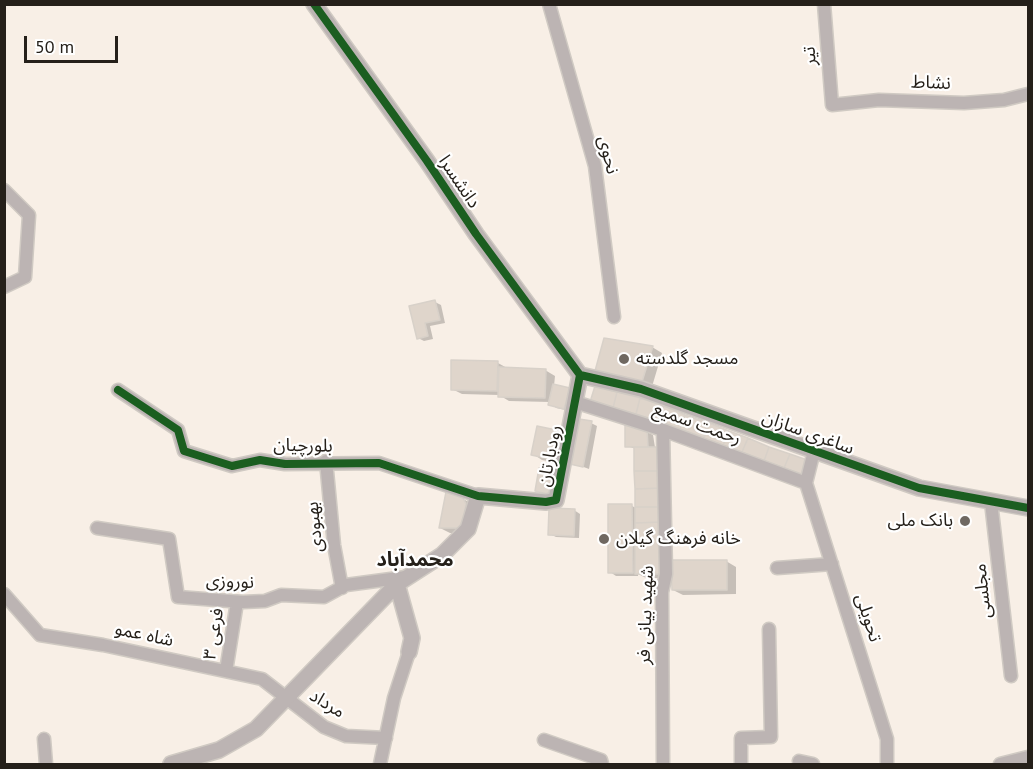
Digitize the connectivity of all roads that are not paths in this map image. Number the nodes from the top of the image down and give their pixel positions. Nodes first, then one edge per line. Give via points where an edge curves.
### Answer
1 (314, 4) edge
2 (549, 4) edge
3 (824, 4) edge
4 (1029, 94) edge
5 (832, 105) joint
6 (4, 190) edge
7 (4, 287) edge
8 (614, 317) dead end
9 (580, 375) junction
10 (118, 390) dead end
11 (575, 402) junction
12 (663, 430) junction
13 (814, 451) junction
14 (326, 461) junction
15 (806, 483) junction
16 (478, 496) junction
17 (991, 502) junction
18 (1029, 508) edge
19 (97, 528) dead end
20 (832, 564) junction
21 (777, 568) dead end
22 (402, 580) junction
23 (342, 588) junction
24 (4, 594) edge
25 (237, 602) junction
26 (770, 629) dead end
27 (409, 652) joint
28 (226, 671) junction
29 (1011, 676) dead end
30 (287, 699) junction
31 (386, 738) junction
32 (44, 739) dead end
33 (544, 740) dead end
34 (1029, 757) edge
35 (799, 761) dead end
36 (46, 765) edge
37 (171, 765) edge
38 (380, 765) edge
39 (602, 765) edge
40 (663, 765) edge
41 (741, 765) edge
42 (813, 765) edge
43 (887, 765) edge
44 (1000, 765) edge

1 - 9 street, دانشسرا
2 - 8 street, نحوی via 595,166
3 - 5 street, تیر
4 - 5 street, نشاط via 964,103 879,100
6 - 7 street via 29,214 25,277
9 - 11 street, رودبارتان
9 - 13 street, ساغری سازان via 641,389
10 - 14 street, بلورچیان via 178,430 184,452 232,466 260,460 285,464
11 - 12 street, رحمت سمیع
11 - 16 street, رودبارتان via 556,501
12 - 15 street, رحمت سمیع
12 - 40 street, شهید بیانی فر
13 - 15 street
13 - 17 street, ساغری سازان via 919,488
14 - 16 street, بلورچیان via 380,463
14 - 23 street, بهبودی
15 - 20 street, تحویلی
16 - 22 street via 468,529 442,555
17 - 18 street, ساغری سازان
17 - 29 street, مجلسی
19 - 25 street, نوروزی via 168,538 178,597
20 - 21 street
20 - 43 street, تحویلی via 887,739
22 - 23 street, نوروزی
22 - 27 street via 411,638
22 - 30 street
23 - 25 street, نوروزی via 324,597 281,595 265,601
24 - 28 street, شاه عمو via 40,635
25 - 28 street, فرعی ۳
26 - 41 street via 771,737 741,738
27 - 31 street
28 - 30 street, شاه عمو via 262,679
30 - 31 street, مرداد via 324,727 346,736
30 - 37 street via 256,729 219,750
31 - 38 street
32 - 36 street
33 - 39 street via 601,760
34 - 44 street
35 - 42 street

